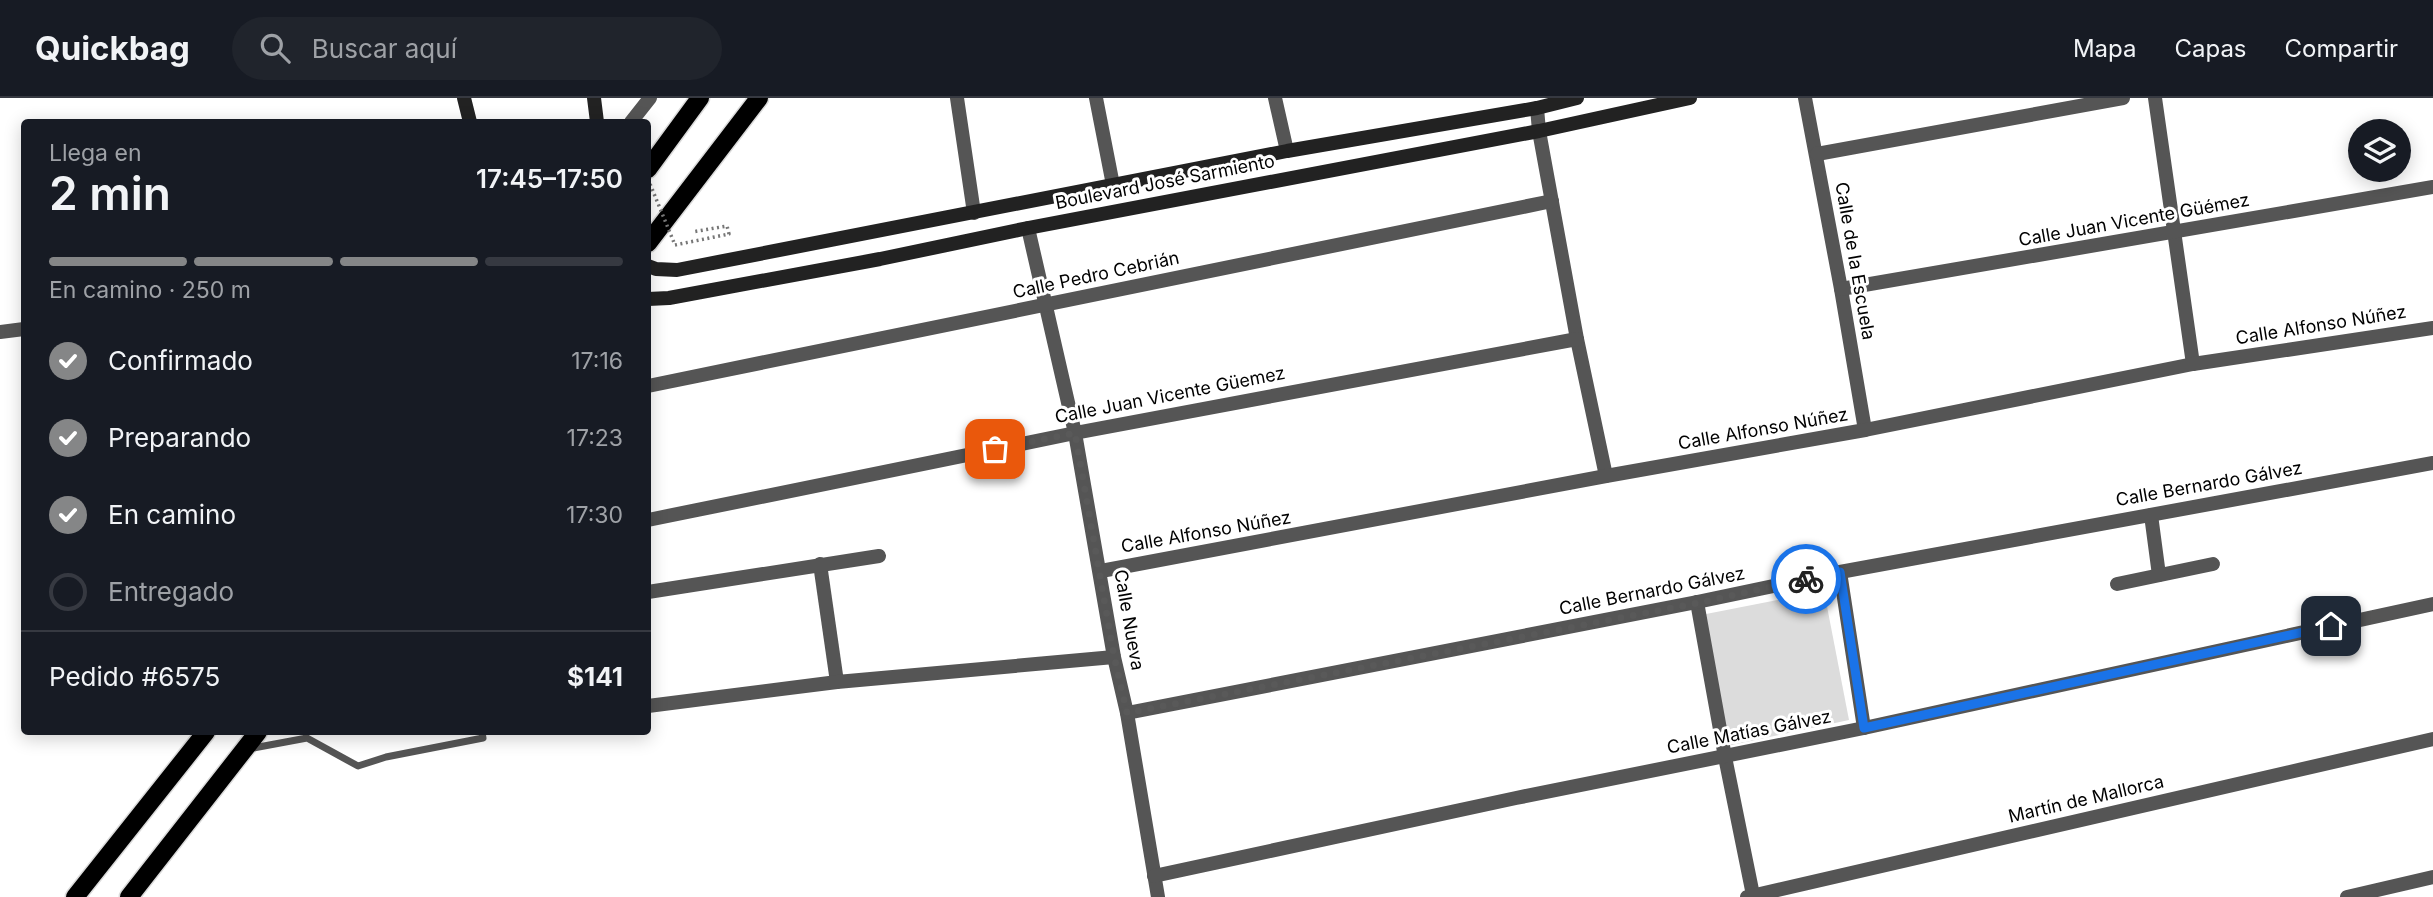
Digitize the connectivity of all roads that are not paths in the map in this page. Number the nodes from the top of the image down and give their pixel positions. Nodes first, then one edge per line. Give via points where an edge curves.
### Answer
1 (464, 98) edge
2 (594, 98) edge
3 (650, 98) edge
4 (700, 98) edge
5 (760, 98) edge
6 (957, 98) edge
7 (1096, 98) edge
8 (1275, 98) edge
9 (1577, 98) edge
10 (1690, 98) edge
11 (1805, 98) edge
12 (2123, 98) edge
13 (2155, 98) edge
14 (1537, 107) junction
15 (469, 119) edge
16 (597, 119) edge
17 (634, 119) edge
18 (1539, 131) junction
19 (1287, 151) junction
20 (1817, 154) junction
21 (651, 165) edge
22 (1113, 185) junction
23 (2433, 187) edge
24 (1552, 201) junction
25 (974, 213) junction
26 (1028, 228) junction
27 (2175, 232) junction
28 (874, 233) junction
29 (651, 239) edge
30 (880, 259) junction
31 (651, 268) edge
32 (1842, 289) junction
33 (651, 299) edge
34 (1045, 306) junction
35 (2433, 328) edge
36 (21, 329) edge
37 (0, 332) edge
38 (1577, 338) junction
39 (2193, 364) junction
40 (651, 385) edge
41 (1865, 430) junction
42 (1075, 433) junction
43 (2433, 463) edge
44 (1606, 476) junction
45 (2151, 515) junction
46 (651, 519) edge
47 (879, 556) dead end
48 (820, 564) junction
49 (2213, 564) dead end
50 (1101, 571) junction
51 (1840, 572) junction
52 (2159, 575) junction
53 (2117, 584) dead end
54 (651, 592) edge
55 (1698, 603) junction
56 (2433, 604) edge
57 (1114, 656) junction
58 (837, 682) junction
59 (651, 706) edge
60 (1127, 713) junction
61 (1864, 728) junction
62 (204, 735) edge
63 (256, 735) edge
64 (310, 735) edge
65 (482, 735) edge
66 (307, 738) junction
67 (2433, 739) edge
68 (244, 750) junction
69 (1725, 757) junction
70 (1154, 876) junction
71 (2433, 877) edge
72 (1750, 896) edge
73 (75, 897) edge
74 (129, 897) edge
75 (1158, 897) edge
76 (2347, 897) edge

1 - 15 street
2 - 16 street
3 - 17 street
4 - 21 main road
5 - 29 main road
6 - 25 street
7 - 22 street
8 - 19 street
9 - 14 street, Boulevard José Sarmiento
10 - 18 street, Boulevard José Sarmiento
11 - 20 street, Calle de la Escuela
12 - 20 street
13 - 27 street
14 - 18 street
14 - 19 street, Boulevard José Sarmiento
18 - 24 street
18 - 26 street, Boulevard José Sarmiento
19 - 22 street, Boulevard José Sarmiento
20 - 32 street, Calle de la Escuela
22 - 25 street, Boulevard José Sarmiento
23 - 27 street, Calle Juan Vicente Güémez
24 - 34 street, Calle Pedro Cebrián
24 - 38 street
25 - 28 street, Boulevard José Sarmiento
26 - 30 street, Boulevard José Sarmiento
26 - 34 street, Calle Nueva
27 - 32 street, Calle Juan Vicente Güémez
27 - 39 street
28 - 30 street
28 - 31 street, Boulevard José Sarmiento via 677,270
30 - 33 street, Boulevard José Sarmiento
32 - 41 street, Calle de la Escuela
34 - 40 street, Calle Pedro Cebrián
34 - 42 street, Calle Nueva
35 - 39 street, Calle Alfonso Núñez
36 - 37 street
38 - 42 street, Calle Juan Vicente Güemez
38 - 44 street
39 - 41 street, Calle Alfonso Núñez
41 - 44 street, Calle Alfonso Núñez
42 - 46 street, Calle Juan Vicente Güemez
42 - 50 street, Calle Nueva
43 - 45 street, Calle Bernardo Gálvez
44 - 50 street, Calle Alfonso Núñez
45 - 51 street, Calle Bernardo Gálvez
45 - 52 street
47 - 48 street
48 - 54 street
48 - 58 street
49 - 52 street
50 - 57 street, Calle Nueva
51 - 55 street, Calle Bernardo Gálvez
51 - 61 street
52 - 53 street
55 - 60 street, Calle Bernardo Gálvez
55 - 69 street
56 - 61 street, Calle Matías Gálvez
57 - 58 street
57 - 60 street, Calle Nueva
58 - 59 street
60 - 70 street, Calle Nueva
61 - 69 street, Calle Matías Gálvez
62 - 73 main road
63 - 68 main road
64 - 66 lane
65 - 66 lane via 358,766
66 - 68 lane
67 - 72 street, Martín de Mallorca
68 - 74 main road
69 - 70 street, Calle Matías Gálvez
69 - 72 street
70 - 75 street, Calle Nueva
71 - 76 street

